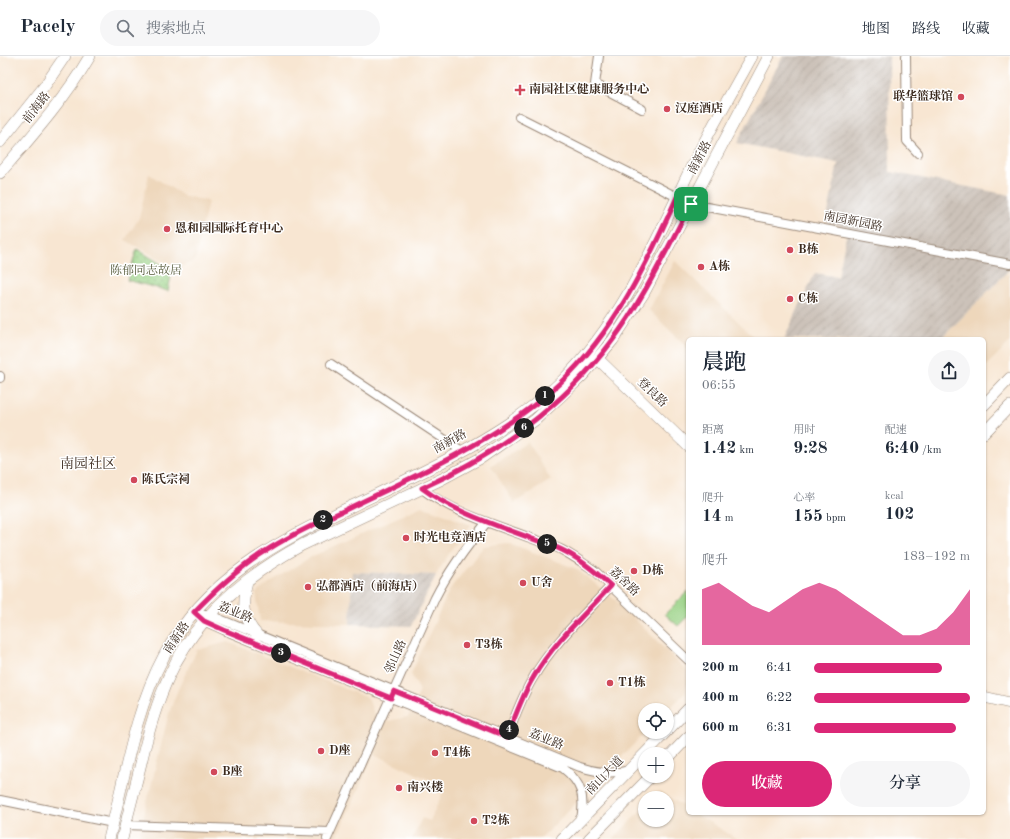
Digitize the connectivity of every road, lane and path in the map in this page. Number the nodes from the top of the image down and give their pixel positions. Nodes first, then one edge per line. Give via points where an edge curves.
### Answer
1 (90, 56) edge
2 (599, 56) edge
3 (752, 56) edge
4 (769, 56) edge
5 (906, 56) edge
6 (62, 59) edge
7 (642, 109) dead end
8 (518, 117) dead end
9 (0, 142) edge
10 (918, 153) dead end
11 (0, 173) edge
12 (677, 197) junction
13 (691, 204) junction
14 (1010, 264) edge
15 (598, 359) junction
16 (331, 364) dead end
17 (1010, 378) edge
18 (986, 403) edge
19 (1010, 406) edge
20 (986, 431) edge
21 (686, 444) edge
22 (462, 451) junction
23 (422, 488) junction
24 (487, 522) junction
25 (295, 534) junction
26 (302, 545) junction
27 (247, 581) junction
28 (611, 586) junction
29 (194, 612) junction
30 (207, 618) junction
31 (257, 635) junction
32 (686, 658) edge
33 (392, 694) junction
34 (986, 697) edge
35 (1010, 703) edge
36 (686, 711) edge
37 (674, 723) edge
38 (507, 737) junction
39 (658, 739) edge
40 (686, 739) edge
41 (674, 752) edge
42 (629, 770) junction
43 (644, 783) edge
44 (0, 800) edge
45 (581, 820) junction
46 (113, 823) junction
47 (125, 826) junction
48 (329, 835) edge
49 (109, 839) edge
50 (122, 839) edge
51 (562, 839) edge
52 (589, 839) edge

1 - 11 main road, 前海路 via 56,106
2 - 7 street via 595,84
3 - 12 main road, 南新路
4 - 13 main road, 南新路
5 - 10 street via 907,141
6 - 9 main road, 前海路 via 44,87
8 - 12 street, 南园新园路
12 - 13 street, 南园新园路
12 - 22 main road, 南新路 via 634,284 600,338 580,362 539,400 508,423
13 - 14 street, 南园新园路
13 - 15 main road, 南新路 via 644,292
15 - 21 main road, 登良路
15 - 23 main road, 南新路 via 535,420 462,469
16 - 22 street
17 - 18 main road
19 - 20 main road
22 - 25 main road, 南新路
23 - 24 street, 荔舍路 via 443,502
23 - 26 main road, 南新路
24 - 28 street, 荔舍路 via 561,550 594,570
24 - 33 street, 邻山路 via 463,551 440,588
25 - 26 main road
25 - 29 main road, 南新路 via 251,561 220,586
26 - 27 main road, 南新路
27 - 30 main road, 南新路
27 - 31 main road via 244,612 250,628
28 - 32 street, 荔舍路
28 - 38 street via 542,663 526,691
29 - 30 street, 荔业路
29 - 46 main road, 南新路 via 173,639 148,690
30 - 31 street, 荔业路
30 - 33 street, 荔业路
30 - 47 main road, 南新路 via 177,660 162,692
31 - 33 street, 荔业路
33 - 38 street, 荔业路
33 - 45 street, 荔业路 via 563,768 576,780 580,788
33 - 48 street, 邻山路
34 - 35 main road
36 - 37 main road, 南山大道
38 - 42 street, 荔业路 via 587,769 611,773
39 - 42 main road, 南山大道
40 - 41 main road
42 - 45 main road, 南山大道
43 - 52 main road
44 - 46 street
45 - 51 main road, 南山大道
46 - 49 main road, 南新路
47 - 48 street
47 - 50 main road, 南新路

